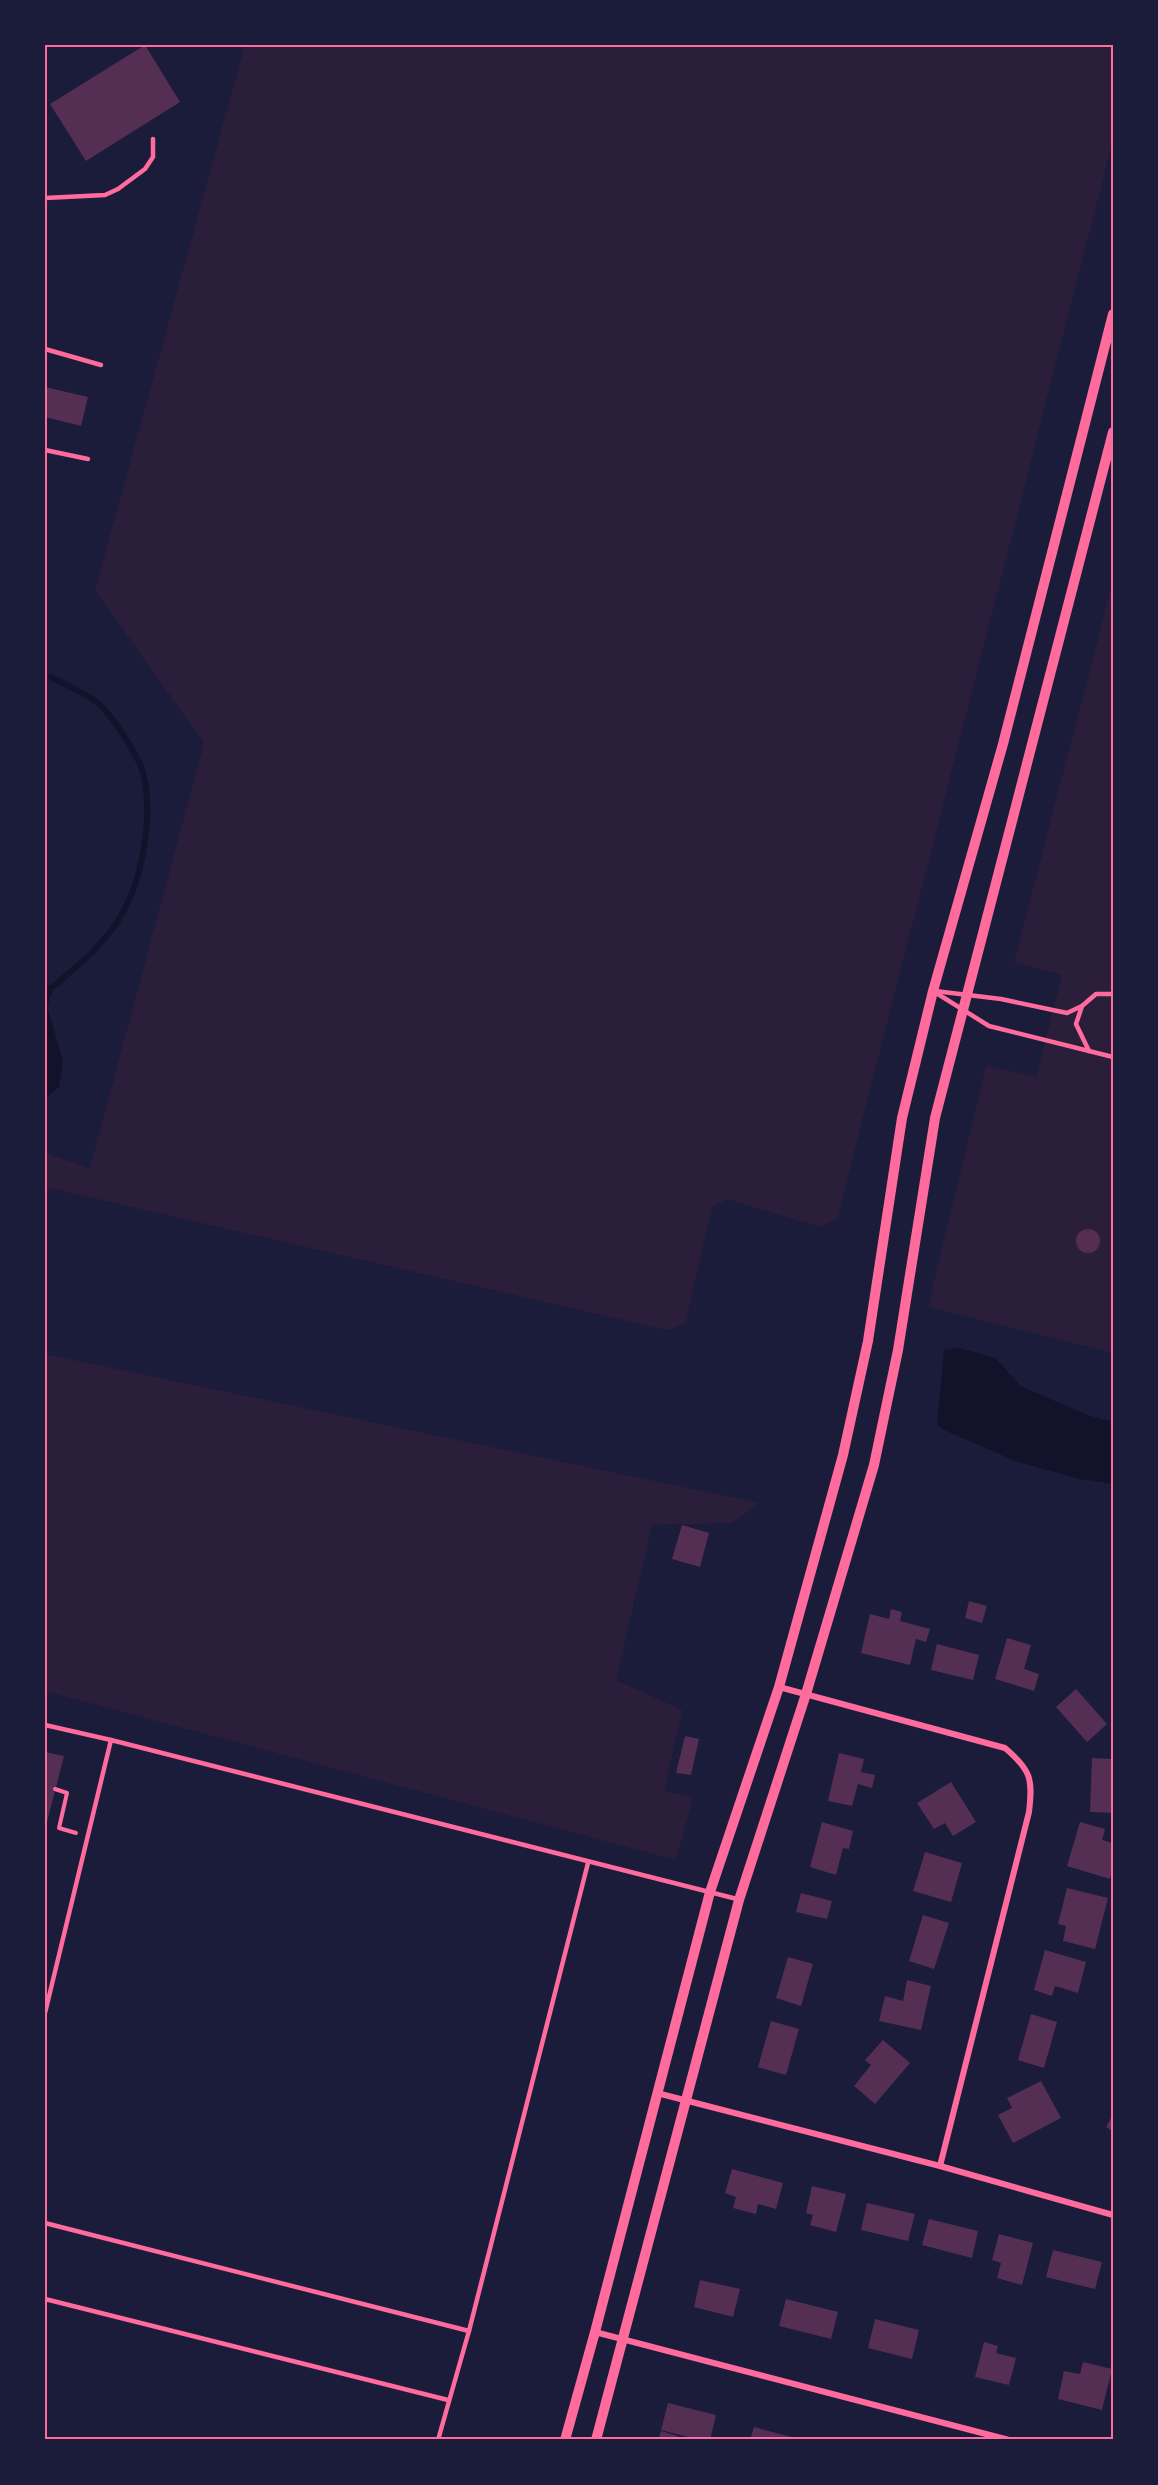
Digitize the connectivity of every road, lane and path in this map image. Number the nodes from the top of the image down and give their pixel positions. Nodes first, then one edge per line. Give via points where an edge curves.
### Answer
1 (153, 139) dead end
2 (45, 198) edge
3 (1113, 314) edge
4 (45, 349) edge
5 (101, 365) dead end
6 (1113, 432) edge
7 (45, 450) edge
8 (88, 459) dead end
9 (933, 991) junction
10 (969, 994) junction
11 (1113, 994) edge
12 (1082, 1006) junction
13 (963, 1010) junction
14 (1089, 1051) junction
15 (1113, 1057) edge
16 (779, 1687) junction
17 (806, 1694) junction
18 (45, 1725) edge
19 (111, 1740) junction
20 (55, 1789) dead end
21 (74, 1844) dead end
22 (588, 1863) junction
23 (710, 1892) junction
24 (740, 1900) junction
25 (45, 2013) edge
26 (657, 2092) junction
27 (686, 2100) junction
28 (940, 2166) junction
29 (1113, 2215) edge
30 (46, 2223) edge
31 (45, 2232) edge
32 (45, 2299) edge
33 (469, 2331) junction
34 (595, 2332) junction
35 (624, 2340) junction
36 (448, 2400) junction
37 (438, 2440) edge
38 (565, 2440) edge
39 (596, 2440) edge
40 (1009, 2440) edge

1 - 2 lane via 153,157 145,169 118,189 105,195
3 - 9 street via 1003,744
4 - 5 lane
6 - 10 street
7 - 8 lane
9 - 10 lane
9 - 13 lane
9 - 16 street via 902,1118 868,1341 846,1443
10 - 12 lane via 1062,1013
10 - 13 street
11 - 12 lane via 1096,994
12 - 14 lane via 1076,1024
13 - 14 lane via 989,1026
13 - 17 street via 935,1118 898,1350 874,1465
14 - 15 lane
16 - 17 street
16 - 23 street
17 - 24 street
17 - 28 street via 1005,1748 1028,1772 1032,1785 1029,1812
18 - 19 lane
19 - 22 lane
19 - 25 lane
20 - 21 path via 68,1793 59,1828 76,1832
22 - 23 lane
22 - 33 lane
23 - 24 lane
23 - 26 street
24 - 27 street
26 - 27 street
26 - 34 street
27 - 28 street
27 - 35 street
28 - 29 street
30 - 31 lane
30 - 33 lane
32 - 36 lane
33 - 36 lane
34 - 35 street
34 - 38 street
35 - 39 street
35 - 40 street
36 - 37 lane

